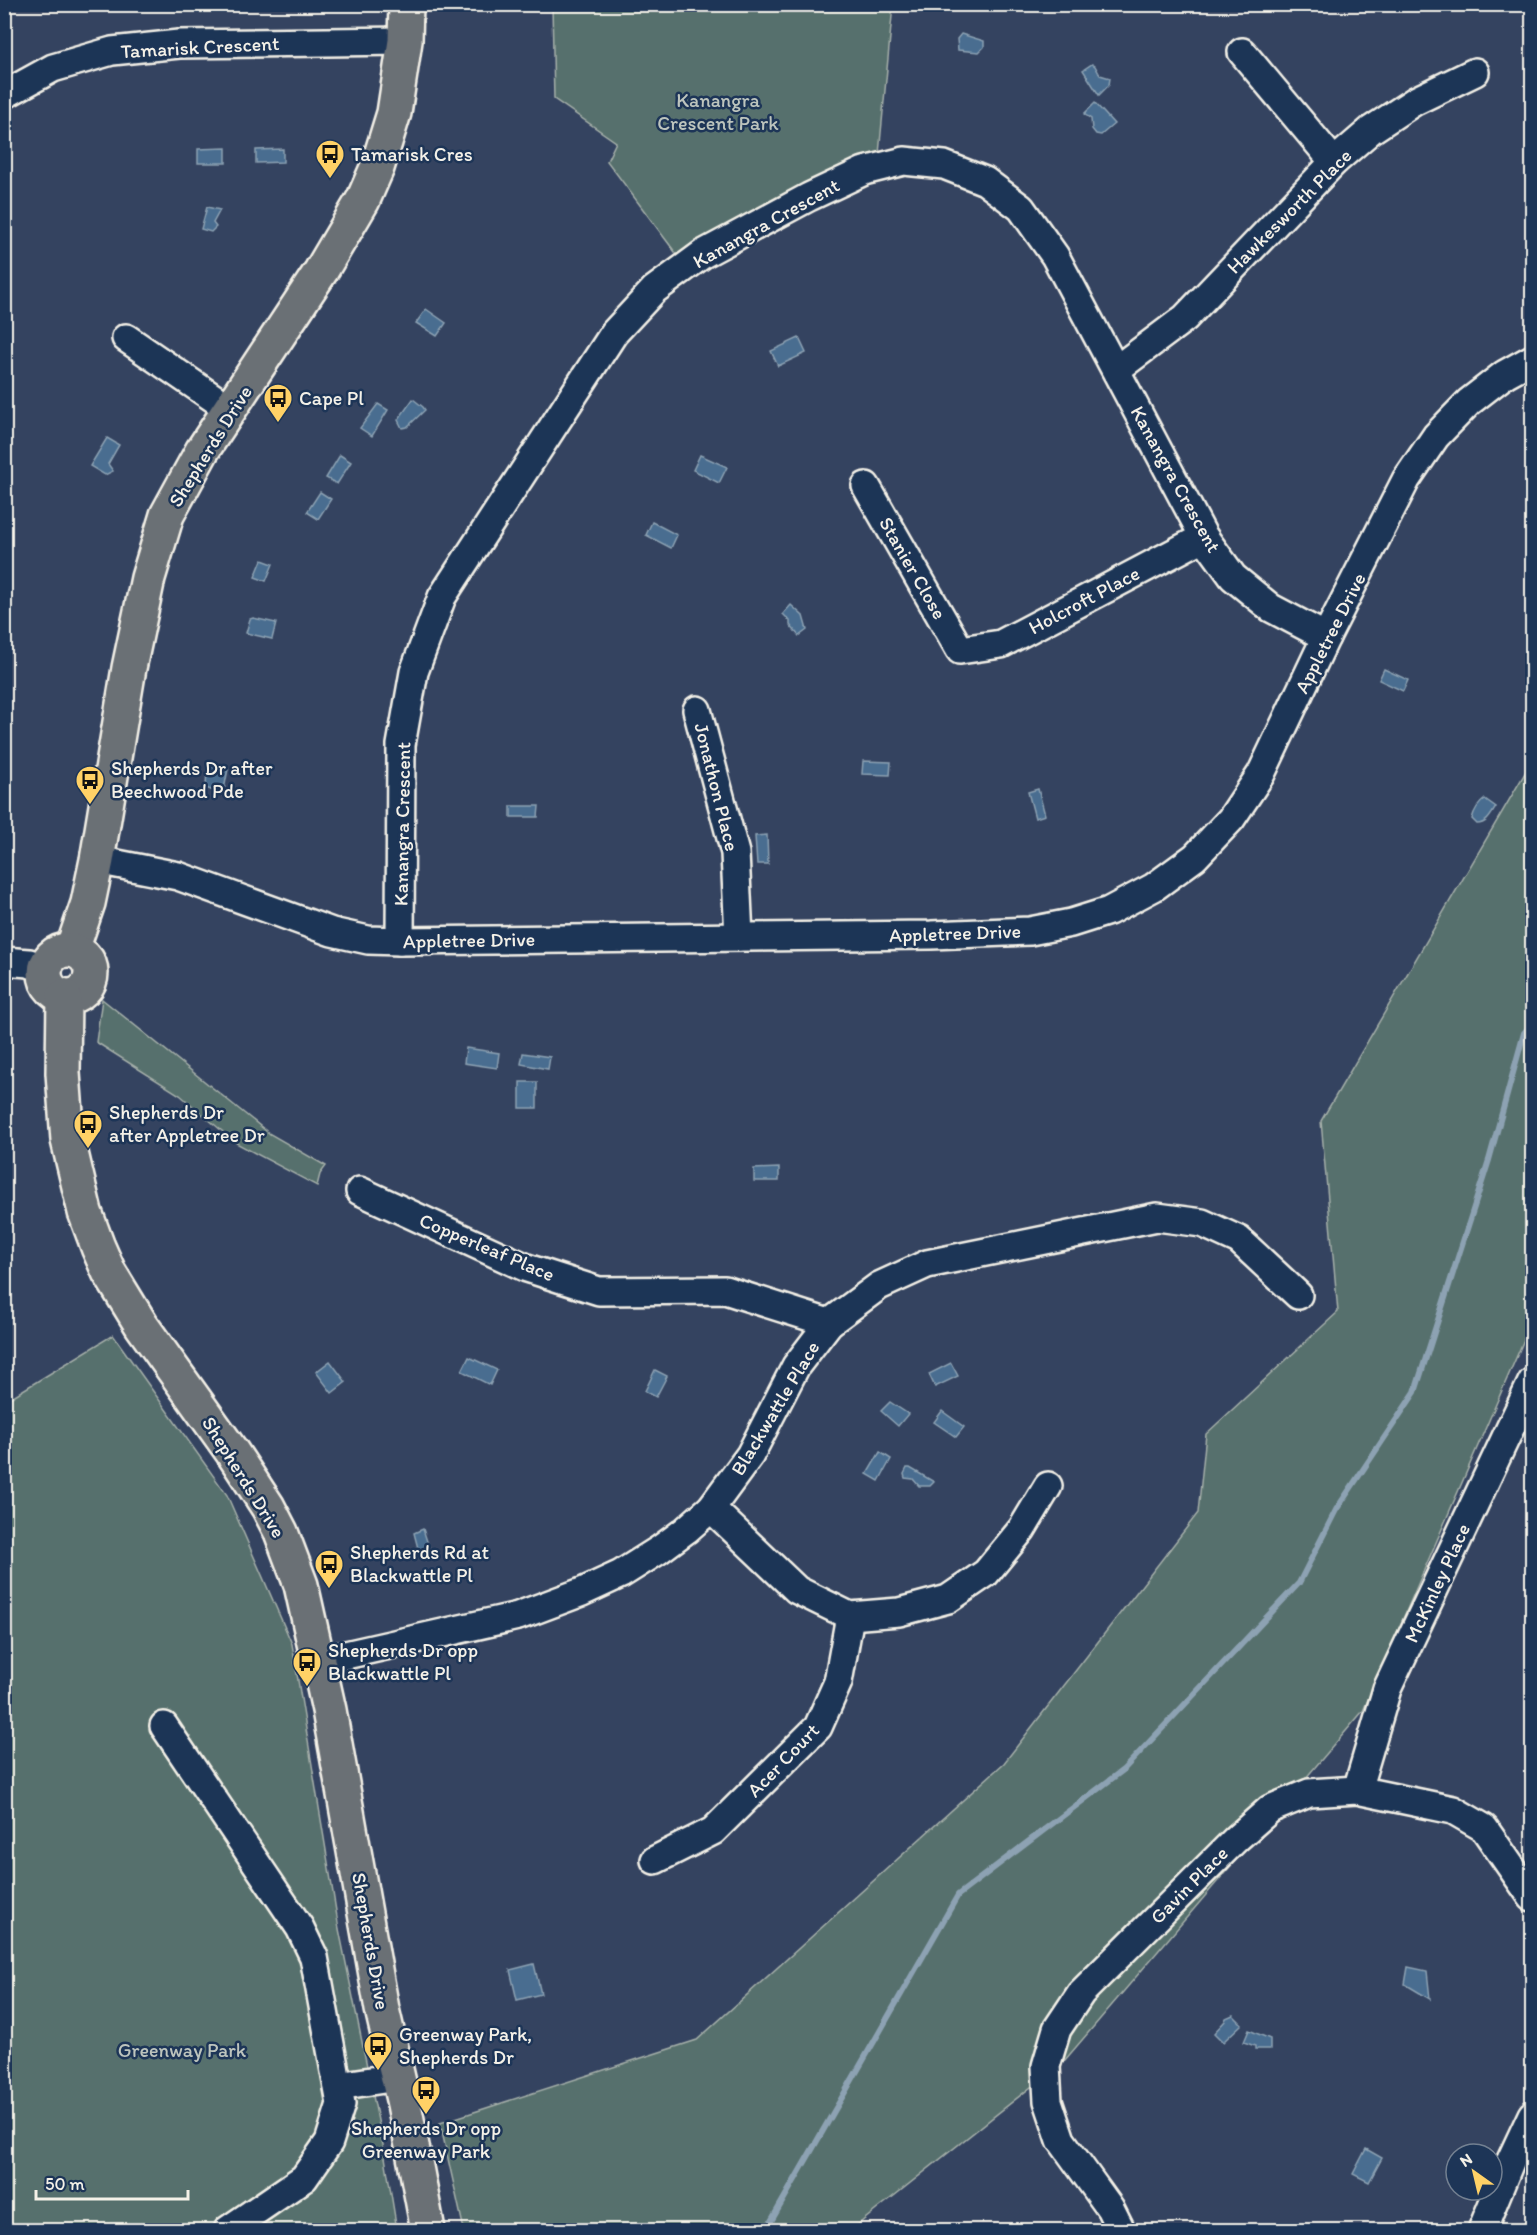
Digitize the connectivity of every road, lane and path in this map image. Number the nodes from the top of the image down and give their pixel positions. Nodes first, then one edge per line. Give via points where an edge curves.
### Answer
1 (405, 4) edge
2 (405, 41) junction
3 (1242, 52) dead end
4 (1475, 72) dead end
5 (4, 94) edge
6 (1334, 162) junction
7 (126, 338) dead end
8 (1533, 359) edge
9 (1117, 369) junction
10 (231, 410) junction
11 (866, 486) dead end
12 (1204, 537) junction
13 (1326, 637) junction
14 (960, 650) joint
15 (697, 710) dead end
16 (97, 860) junction
17 (739, 937) junction
18 (400, 942) junction
19 (72, 950) junction
20 (4, 961) edge
21 (45, 969) junction
22 (64, 996) junction
23 (360, 1191) dead end
24 (1298, 1295) dead end
25 (829, 1323) junction
26 (1533, 1382) edge
27 (1048, 1486) dead end
28 (711, 1508) junction
29 (850, 1616) junction
30 (320, 1661) junction
31 (164, 1726) dead end
32 (1357, 1790) junction
33 (655, 1860) dead end
34 (1533, 1898) edge
35 (397, 2077) junction
36 (338, 2086) junction
37 (1533, 2115) edge
38 (228, 2230) edge
39 (428, 2230) edge
40 (1121, 2230) edge
41 (1482, 2230) edge

1 - 2 main road, Shepherds Drive
2 - 5 street, Tamarisk Crescent via 178,44 112,51 53,68
2 - 10 main road, Shepherds Drive via 387,140 363,200
3 - 6 street
4 - 6 street, Hawkesworth Place via 1415,101 1371,130
6 - 9 street, Hawkesworth Place via 1185,318
7 - 10 street
8 - 13 street, Appletree Drive via 1505,374 1469,402 1436,436 1406,480
9 - 12 street, Kanangra Crescent
9 - 18 street, Kanangra Crescent via 1055,256 1021,208 985,181 944,165 904,161 864,171 703,254 654,290 614,333 442,597 414,672 401,745
10 - 16 main road, Shepherds Drive via 184,482 156,546 129,668
11 - 14 street, Stanier Close
12 - 13 street, Kanangra Crescent via 1233,577 1271,608
12 - 14 street, Holcroft Place via 1001,644
13 - 17 street, Appletree Drive via 1261,774 1231,819 1195,857 1154,887 1109,911 1030,931
15 - 17 street, Jonathon Place via 735,853
16 - 18 street, Appletree Drive via 178,876 332,932
16 - 19 main road, Shepherds Drive
17 - 18 street, Appletree Drive
19 - 21 main road via 52,956
19 - 22 main road via 85,958 91,973 86,988
20 - 21 street
21 - 22 main road via 47,983
22 - 30 main road, Shepherds Drive via 63,1073 68,1140 85,1212 98,1247 137,1318 232,1452 281,1532 301,1585
23 - 25 street, Copperleaf Place via 527,1268 599,1291 725,1290
24 - 25 street, Blackwattle Place via 1239,1240 1202,1223 1157,1217 927,1264 879,1286
25 - 28 street, Blackwattle Place via 796,1366 750,1455
26 - 32 street, McKinley Place via 1387,1689
27 - 29 street via 1022,1529 986,1574 948,1599 899,1612
28 - 29 street via 797,1590
28 - 30 street, Blackwattle Place via 659,1550 582,1592 518,1616
29 - 33 street, Acer Court via 838,1682 818,1727 713,1831
30 - 35 main road, Shepherds Drive
31 - 36 street via 300,1928 314,1958
32 - 34 street, Gavin Place via 1453,1810 1484,1828
32 - 40 street, Gavin Place via 1309,1793 1270,1809 1081,1993 1057,2029 1046,2066 1048,2101 1061,2140 1110,2208
35 - 36 street
35 - 39 main road, Shepherds Drive
36 - 38 street via 341,2104 329,2142 304,2178
37 - 41 street

